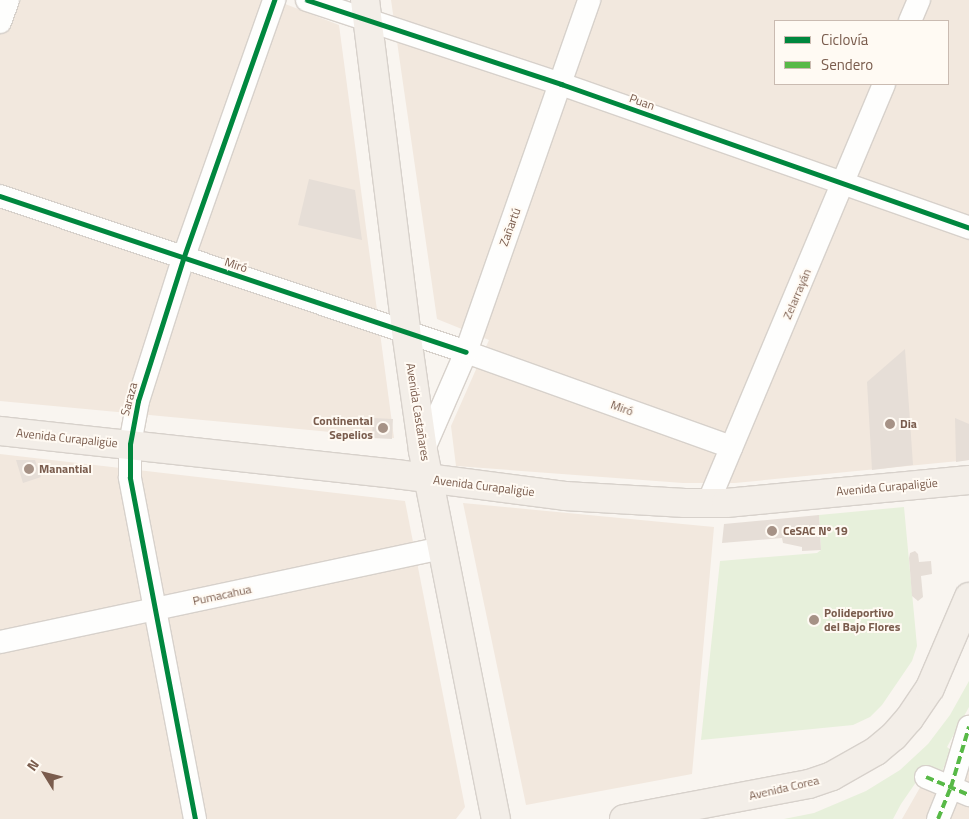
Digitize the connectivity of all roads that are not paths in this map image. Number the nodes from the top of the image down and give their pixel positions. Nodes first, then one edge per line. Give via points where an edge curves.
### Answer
1 (8, 0) edge
2 (274, 0) edge
3 (307, 0) edge
4 (589, 0) edge
5 (919, 0) edge
6 (366, 11) edge
7 (910, 20) edge
8 (0, 22) edge
9 (561, 84) junction
10 (884, 85) edge
11 (843, 184) junction
12 (0, 196) edge
13 (969, 228) edge
14 (183, 259) junction
15 (406, 331) junction
16 (466, 352) junction
17 (0, 431) edge
18 (130, 444) junction
19 (732, 447) junction
20 (424, 451) junction
21 (429, 479) junction
22 (969, 480) edge
23 (708, 503) junction
24 (444, 548) junction
25 (969, 597) edge
26 (156, 609) junction
27 (0, 642) edge
28 (969, 727) edge
29 (926, 777) dead end
30 (960, 791) edge
31 (195, 819) edge
32 (496, 819) edge
33 (624, 819) edge
34 (938, 819) edge

1 - 8 street
2 - 14 street, Saraza
3 - 6 street, Puan
4 - 9 street, Zañartú
5 - 7 street
6 - 9 street, Puan
6 - 15 main road, Avenida Castañares
9 - 11 street, Puan
9 - 16 street, Zañartú
10 - 11 street, Zelarrayán
11 - 13 street, Puan
11 - 19 street, Zelarrayán
12 - 14 street, Miró
14 - 15 street, Miró
14 - 18 street, Saraza via 138,401
15 - 16 street, Miró
15 - 20 main road, Avenida Castañares
16 - 19 street, Miró
16 - 20 street, Zañartú
17 - 18 main road, Avenida Curapaligüe
18 - 21 main road, Avenida Curapaligüe
18 - 26 street, Saraza via 130,477
19 - 23 street, Zelarrayán
20 - 21 main road, Avenida Castañares
21 - 23 main road, Avenida Curapaligüe via 565,496
21 - 24 main road, Avenida Castañares
22 - 23 main road, Avenida Curapaligüe
24 - 26 street, Pumacahua
24 - 32 main road, Avenida Castañares
25 - 33 main road, Avenida Corea via 930,688 909,719 876,751 832,776 809,784
26 - 27 street, Pumacahua
26 - 31 street, Saraza
28 - 30 street
29 - 30 street
30 - 34 street

